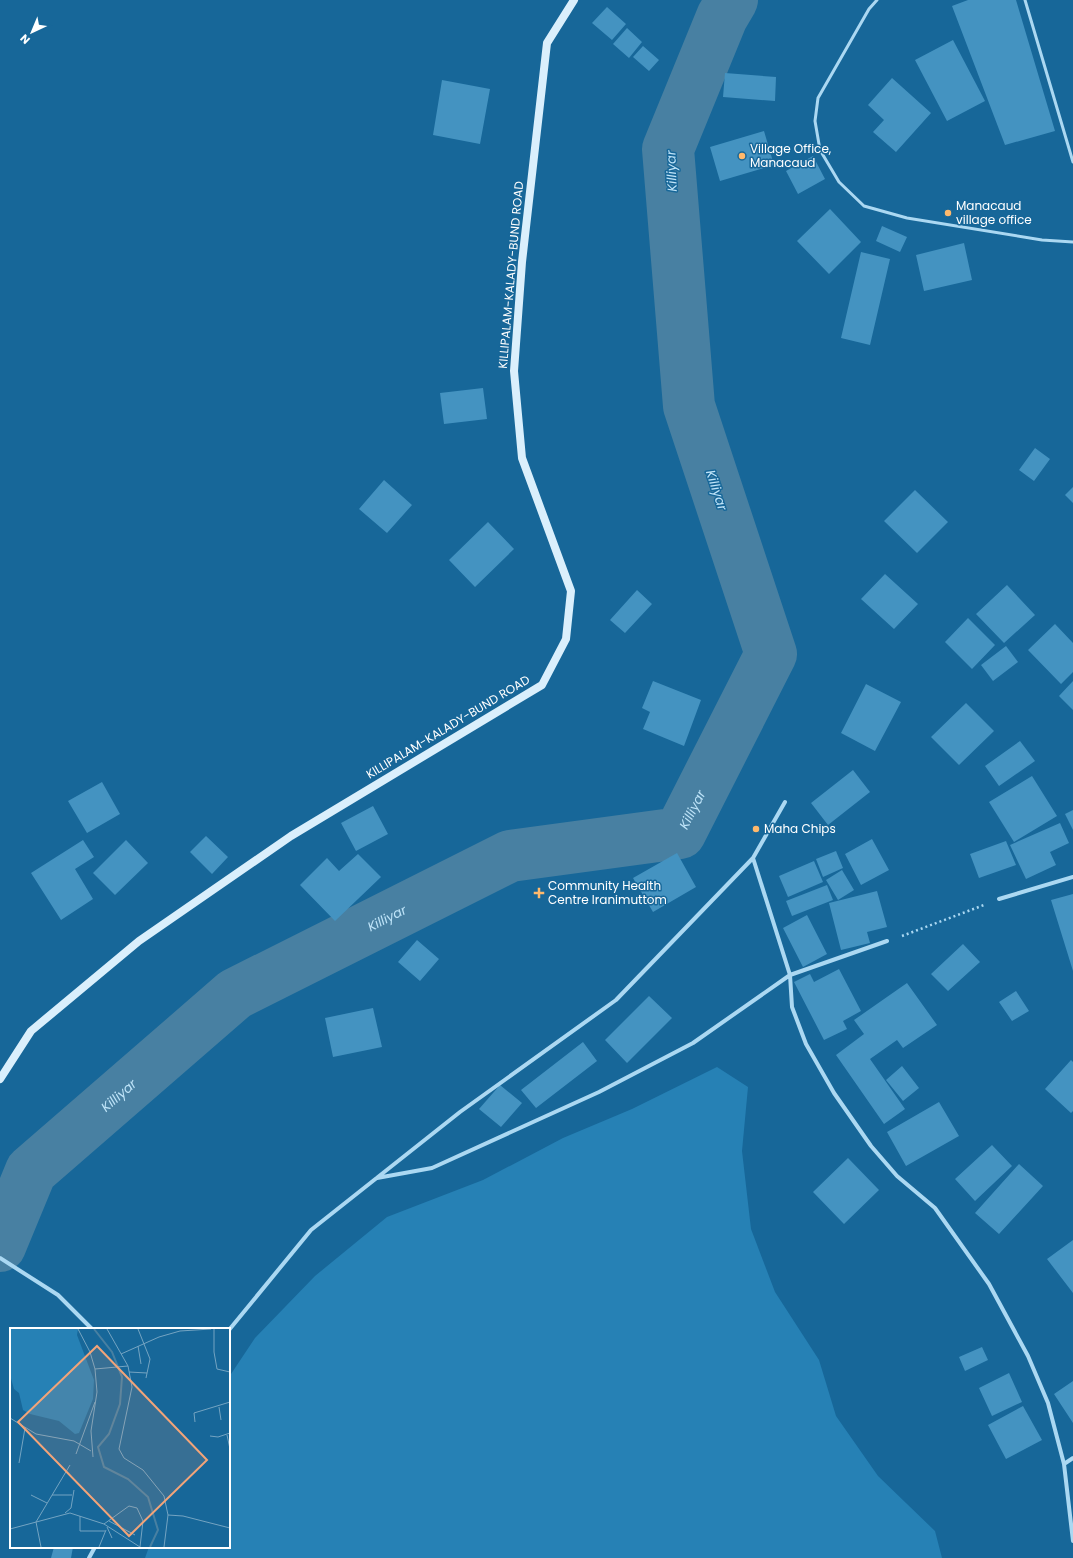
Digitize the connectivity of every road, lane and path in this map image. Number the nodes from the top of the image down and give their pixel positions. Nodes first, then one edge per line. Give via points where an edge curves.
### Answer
1 (574, 0) edge
2 (877, 0) edge
3 (1025, 0) edge
4 (1073, 162) edge
5 (1073, 242) edge
6 (785, 802) dead end
7 (753, 858) junction
8 (1073, 877) edge
9 (999, 899) joint
10 (887, 942) joint
11 (790, 975) junction
12 (0, 1079) edge
13 (375, 1179) junction
14 (0, 1258) edge
15 (91, 1328) edge
16 (230, 1329) edge
17 (1073, 1458) edge
18 (1064, 1464) junction
19 (1073, 1541) edge
20 (94, 1548) edge
21 (89, 1558) edge

1 - 12 street, KILLIPALAM-KALADY-BUND ROAD via 547,43 522,262 514,371 522,458 571,591 566,639 542,685 291,836 139,941 30,1031
2 - 5 lane via 868,9 818,98 815,121 820,150 838,182 864,206 907,218 1042,240
3 - 4 lane
6 - 7 street
7 - 11 street
7 - 13 street via 616,1000 460,1112
8 - 9 street
9 - 10 path
10 - 11 street
11 - 13 street via 693,1043 599,1092 432,1168
11 - 18 street via 792,1007 806,1044 834,1093 871,1146 897,1176 935,1208 989,1284 1028,1356 1048,1404
13 - 16 street via 311,1230
14 - 15 street via 58,1295
17 - 18 street
18 - 19 street
20 - 21 street

